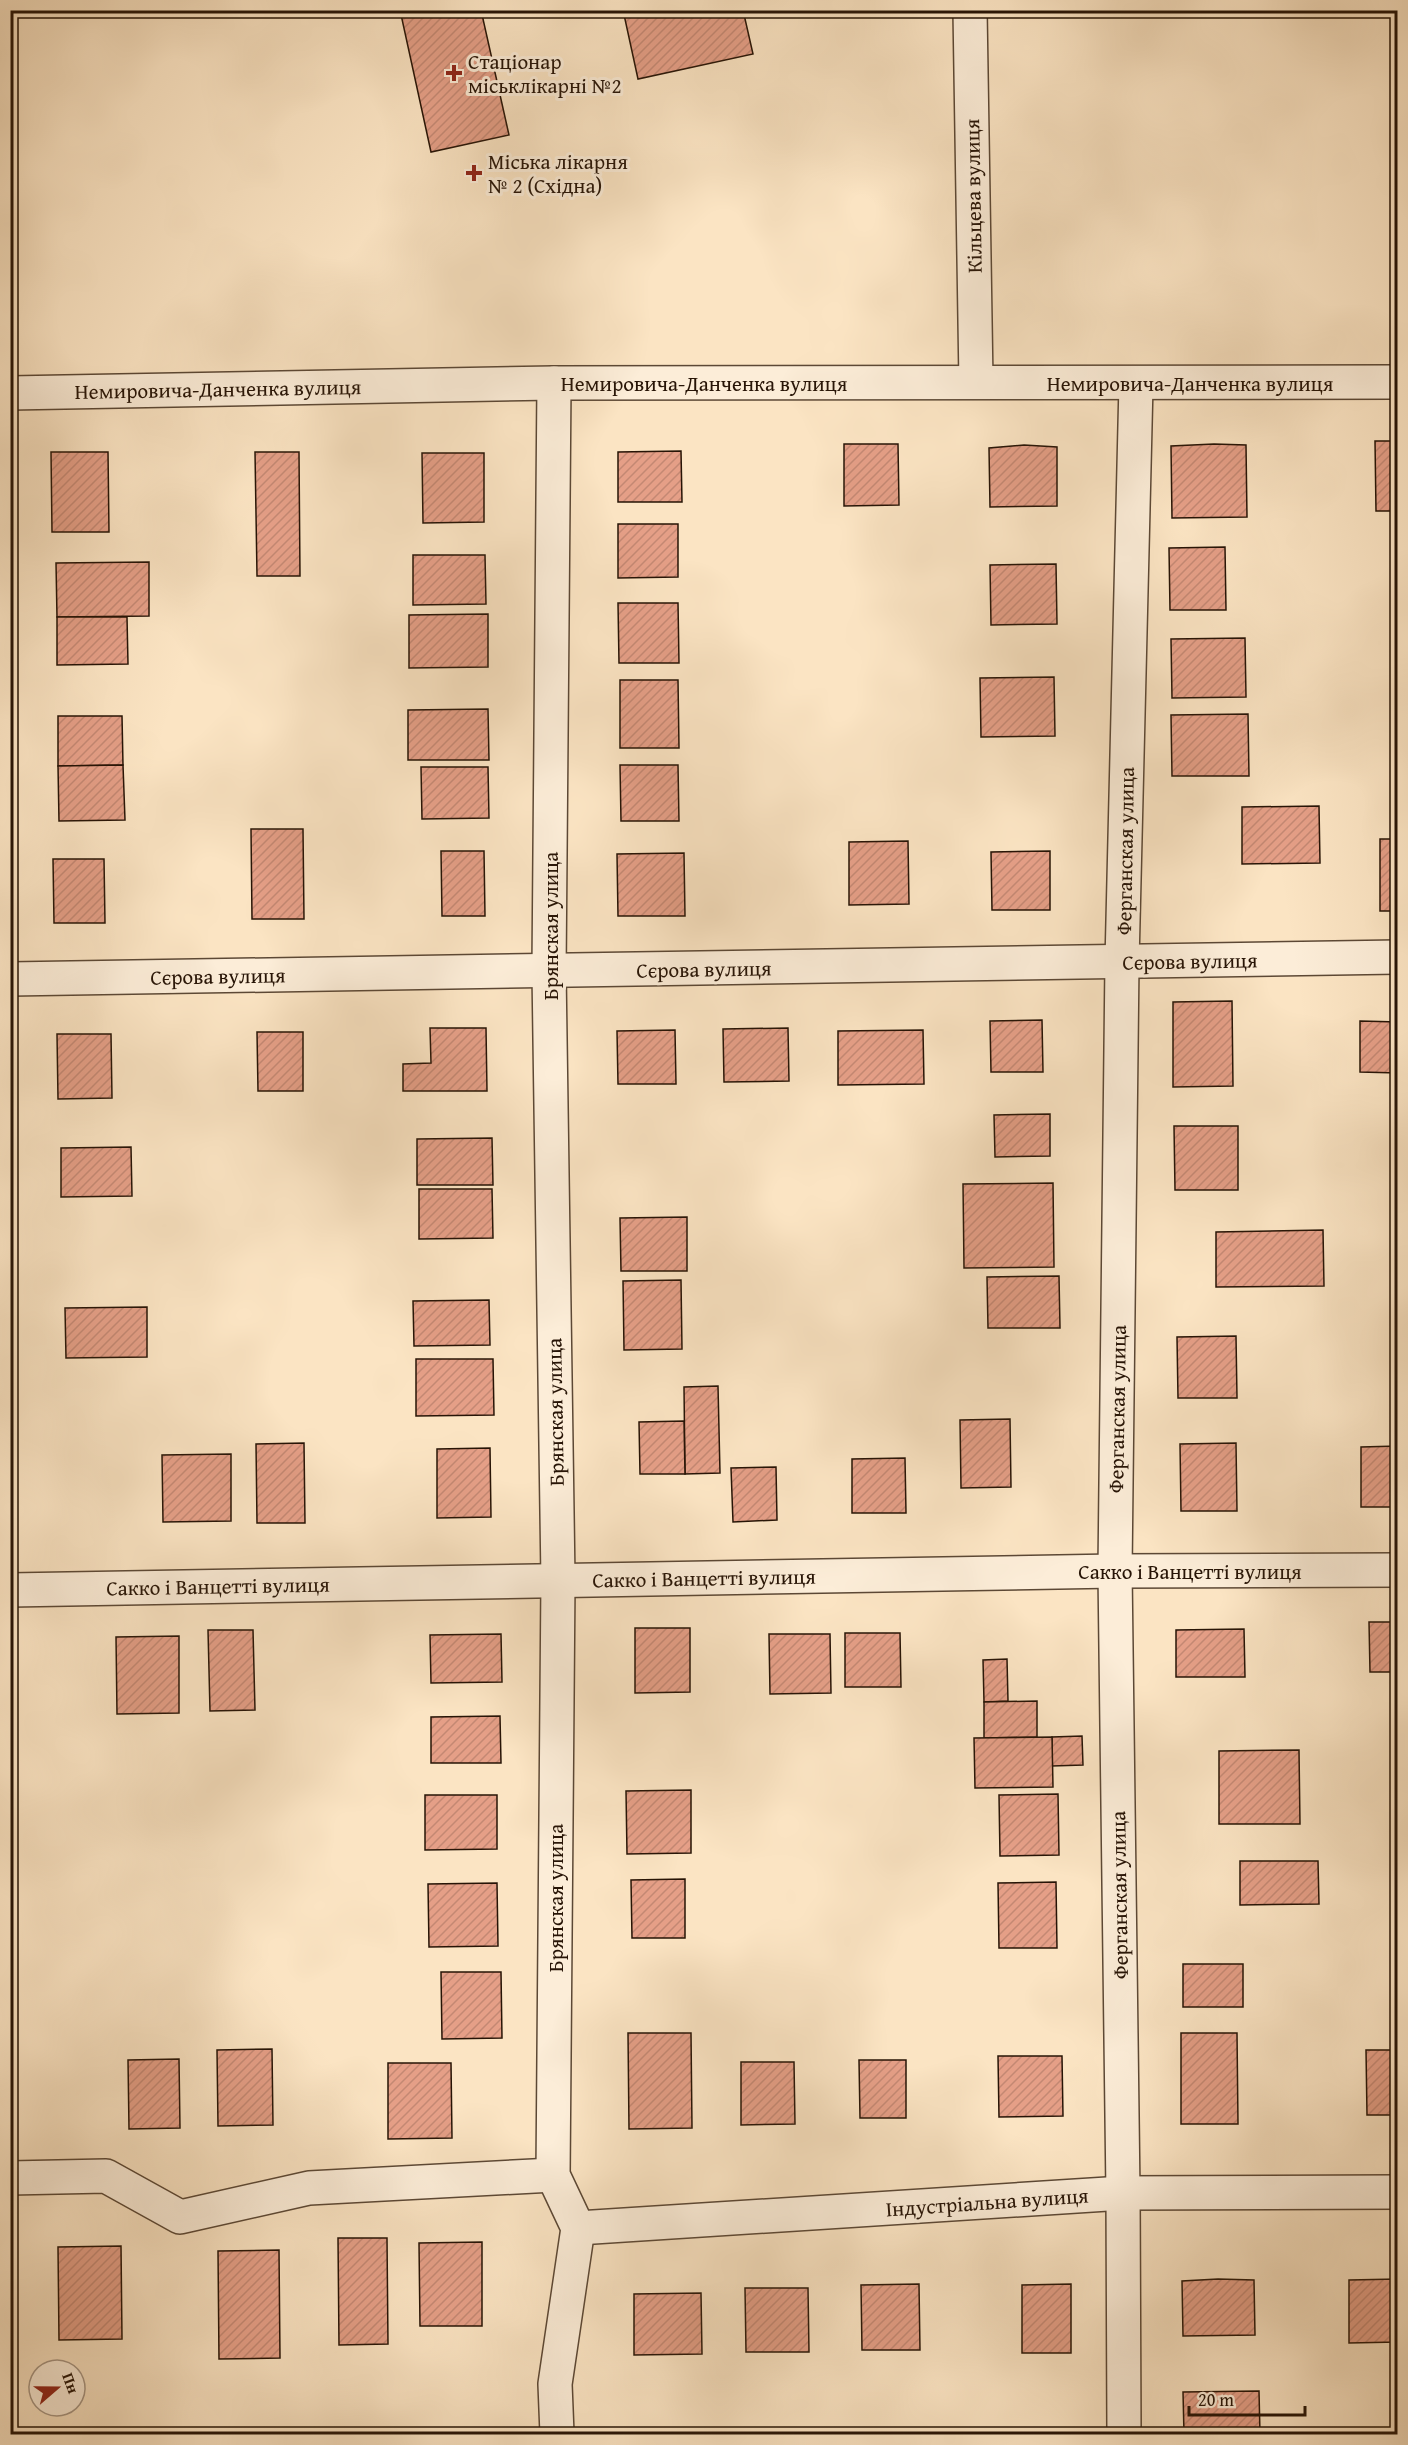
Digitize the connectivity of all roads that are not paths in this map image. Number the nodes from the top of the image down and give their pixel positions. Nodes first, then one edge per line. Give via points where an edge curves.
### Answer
1 (970, 10) edge
2 (976, 382) junction
3 (1398, 382) edge
4 (554, 383) junction
5 (1136, 384) junction
6 (10, 393) edge
7 (1398, 957) edge
8 (1122, 962) junction
9 (549, 971) junction
10 (10, 979) edge
11 (1398, 1570) edge
12 (1115, 1571) junction
13 (558, 1580) junction
14 (10, 1590) edge
15 (553, 2175) junction
16 (10, 2178) edge
17 (1398, 2192) edge
18 (1123, 2193) junction
19 (578, 2228) junction
20 (557, 2434) edge
21 (1124, 2434) edge

1 - 2 street, Кільцева вулиця
2 - 4 street, Немировича-Данченка вулиця
2 - 5 street, Немировича-Данченка вулиця
3 - 5 street, Немировича-Данченка вулиця
4 - 6 street, Немировича-Данченка вулиця
4 - 9 street, Брянская улица
5 - 8 street, Ферганская улица
7 - 8 street, Сєрова вулиця
8 - 9 street, Сєрова вулиця
8 - 12 street, Ферганская улица
9 - 10 street, Сєрова вулиця
9 - 13 street, Брянская улица
11 - 12 street, Сакко і Ванцетті вулиця
12 - 13 street, Сакко і Ванцетті вулиця
12 - 18 street, Ферганская улица
13 - 14 street, Сакко і Ванцетті вулиця
13 - 15 street, Брянская улица
15 - 16 street via 309,2188 180,2217 106,2176
15 - 19 street, Брянская улица
17 - 18 street, Індустріальна вулиця
18 - 19 street, Індустріальна вулиця
18 - 21 street, Ферганская улица
19 - 20 street via 555,2384

